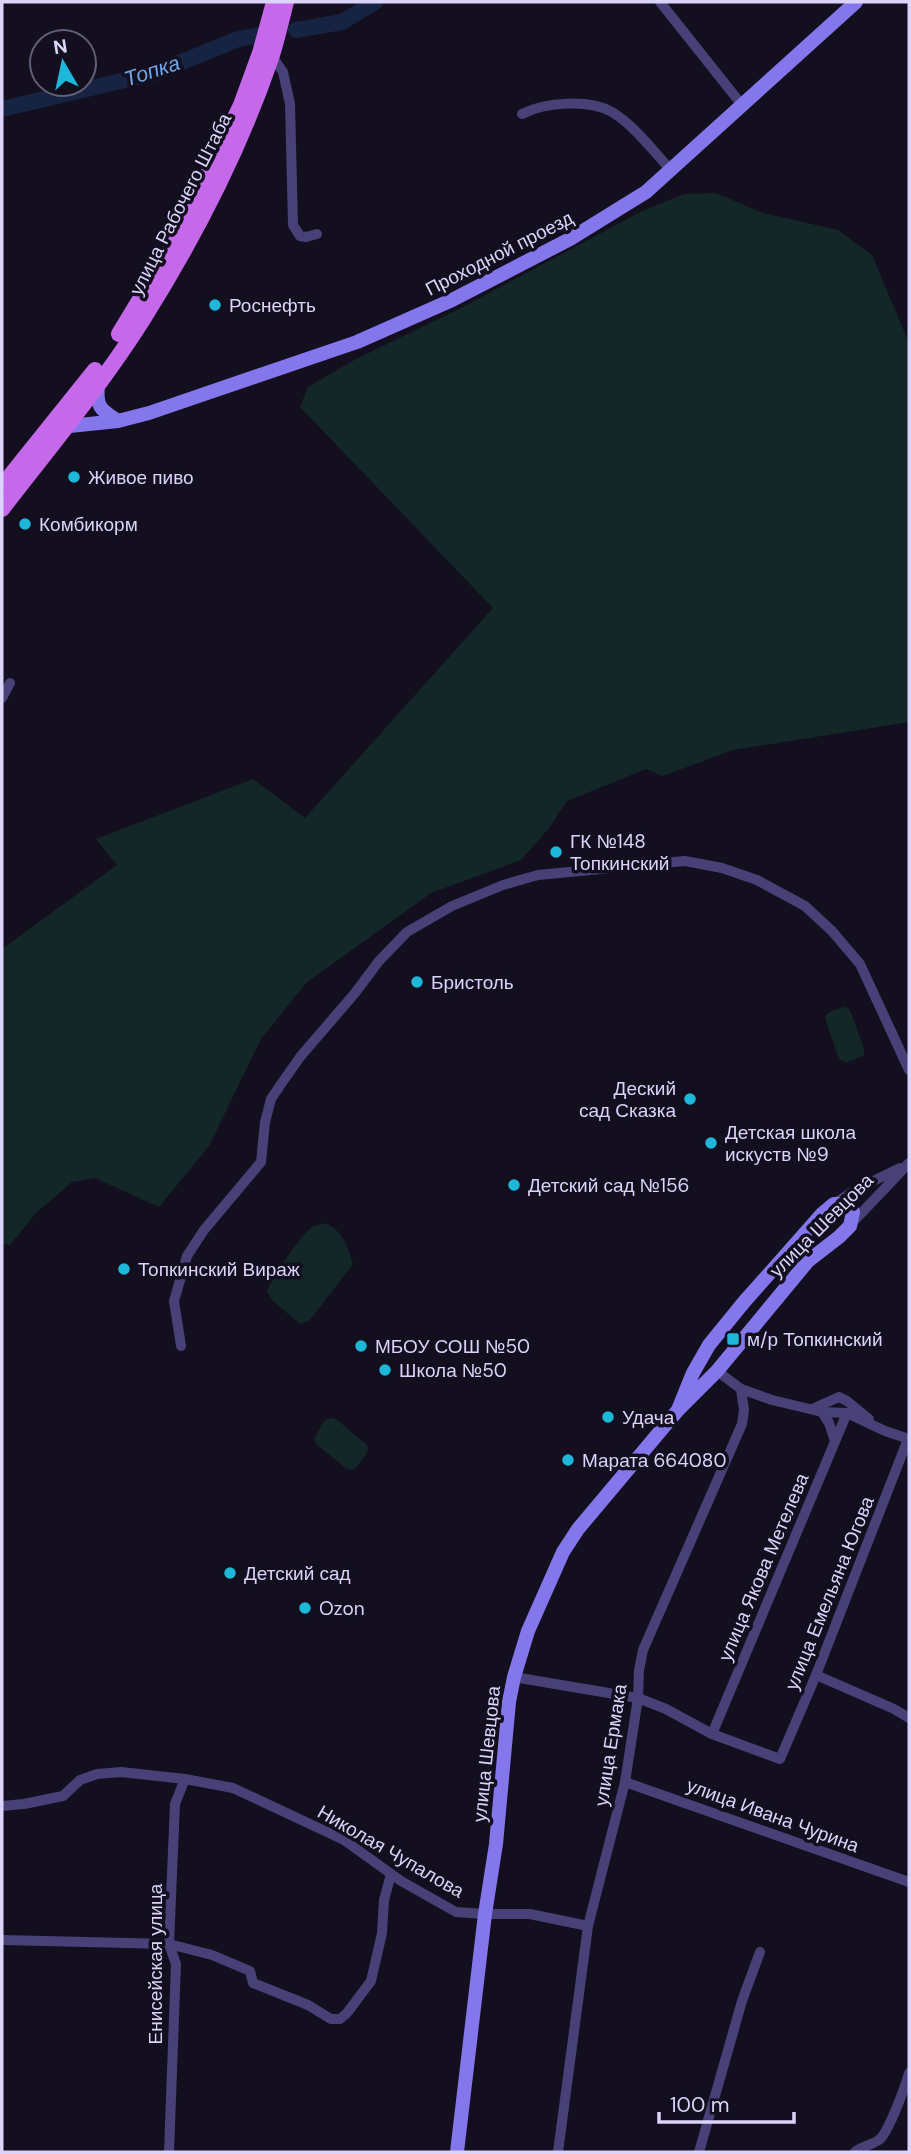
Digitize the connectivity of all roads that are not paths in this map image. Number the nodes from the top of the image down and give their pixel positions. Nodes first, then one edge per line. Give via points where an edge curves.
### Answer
1 (274, 2) edge
2 (286, 2) edge
3 (660, 2) edge
4 (856, 2) edge
5 (272, 56) junction
6 (742, 105) junction
7 (522, 114) dead end
8 (671, 170) junction
9 (317, 234) dead end
10 (98, 384) junction
11 (66, 406) junction
12 (118, 421) junction
13 (66, 427) junction
14 (48, 428) junction
15 (2, 486) edge
16 (2, 509) edge
17 (10, 682) dead end
18 (2, 698) edge
19 (909, 1070) edge
20 (909, 1164) edge
21 (834, 1204) junction
22 (850, 1226) junction
23 (181, 1346) dead end
24 (717, 1371) junction
25 (741, 1389) junction
26 (678, 1410) junction
27 (816, 1411) junction
28 (846, 1413) junction
29 (885, 1431) junction
30 (909, 1439) edge
31 (835, 1441) junction
32 (816, 1675) junction
33 (514, 1677) junction
34 (638, 1698) junction
35 (909, 1718) edge
36 (712, 1734) junction
37 (185, 1779) junction
38 (625, 1782) junction
39 (2, 1805) edge
40 (391, 1874) junction
41 (909, 1882) edge
42 (485, 1914) junction
43 (588, 1926) junction
44 (2, 1940) edge
45 (169, 1944) junction
46 (760, 1952) dead end
47 (909, 2073) edge
48 (857, 2150) edge
49 (169, 2152) edge
50 (457, 2152) edge
51 (558, 2152) edge
52 (699, 2152) edge

1 - 11 main road, улица Рабочего Штаба via 241,105 176,240 130,318
2 - 5 main road, улица Рабочего Штаба
3 - 6 street
4 - 6 main road, Проходной проезд
5 - 9 street via 284,72 290,104 293,225 300,236
5 - 10 main road, улица Рабочего Штаба via 253,108 187,242
6 - 8 main road, Проходной проезд
7 - 8 street via 565,104 604,109 624,122
8 - 12 main road, Проходной проезд via 624,207 452,300 357,342
10 - 12 main road via 96,399 101,409
10 - 13 main road, улица Рабочего Штаба
11 - 13 main road
11 - 14 main road, улица Рабочего Штаба
12 - 13 main road, Проходной проезд
13 - 14 main road, Проходной проезд
13 - 16 main road, улица Рабочего Штаба
14 - 15 main road, улица Рабочего Штаба
17 - 18 street
19 - 23 street via 860,964 804,906 757,880 685,862 538,875 503,886 452,906 407,932 300,1057 271,1100 261,1162 187,1256 174,1301
20 - 21 street
20 - 22 street, улица Шевцова
21 - 22 main road via 851,1207
21 - 26 main road via 709,1345
22 - 24 main road, улица Шевцова via 808,1261
24 - 25 street
24 - 26 main road, улица Шевцова
25 - 27 street
25 - 34 street, улица Ермака via 743,1424 643,1650
26 - 33 main road, улица Шевцова via 563,1552 528,1631
27 - 28 street
27 - 29 street via 839,1397
27 - 31 street via 829,1423
28 - 29 street
28 - 31 street, улица Якова Метелева
29 - 30 street
30 - 32 street, улица Емельяна Югова
31 - 36 street, улица Якова Метелева
32 - 35 street
32 - 36 street, улица Емельяна Югова via 780,1759
33 - 34 street
33 - 42 main road, улица Шевцова
34 - 36 street
34 - 38 street, улица Ермака
37 - 39 street, Николая Чупалова via 97,1774 80,1780 63,1796
37 - 40 street, Николая Чупалова via 233,1788 285,1811 344,1840
37 - 45 street, Енисейская улица via 175,1804
38 - 41 street, улица Ивана Чурина
38 - 43 street, улица Ермака
40 - 42 street, Николая Чупалова via 456,1912
40 - 45 street via 370,1981 340,2019 253,1983 250,1971
42 - 43 street, Николая Чупалова via 530,1914
42 - 50 main road, улица Шевцова
43 - 51 street, улица Ермака
44 - 45 street
45 - 49 street, Енисейская улица via 176,1964
46 - 52 street via 741,2001
47 - 48 street via 880,2139

